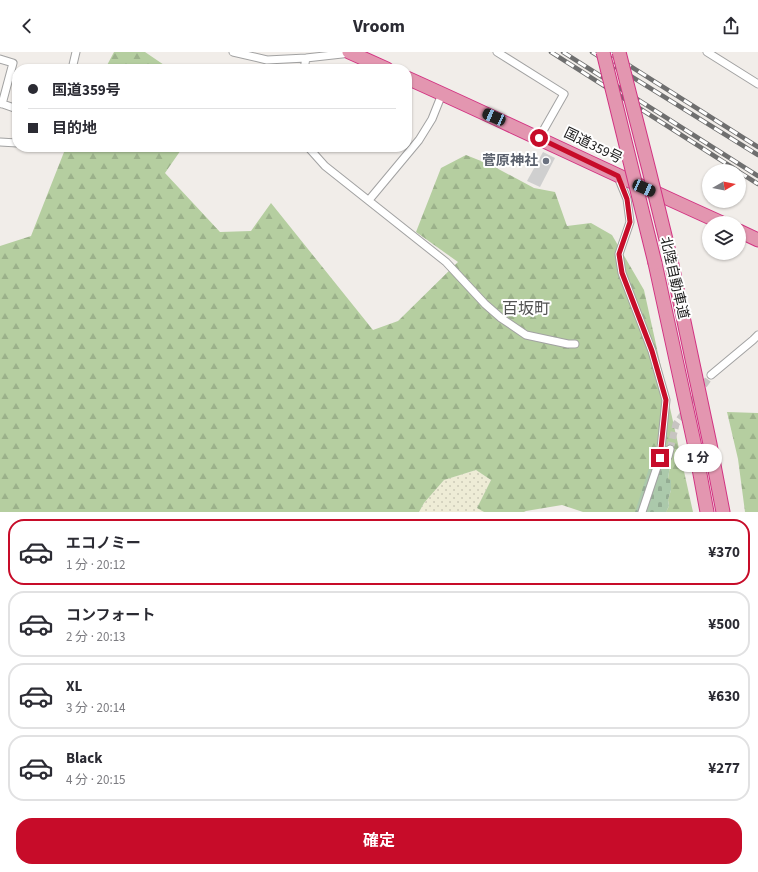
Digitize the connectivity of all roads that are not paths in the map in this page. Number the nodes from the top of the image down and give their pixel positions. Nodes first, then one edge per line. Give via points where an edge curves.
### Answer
1 (76, 52) edge
2 (233, 52) edge
3 (350, 52) edge
4 (497, 52) edge
5 (603, 52) edge
6 (619, 52) edge
7 (707, 52) edge
8 (306, 58) junction
9 (0, 59) edge
10 (13, 64) edge
11 (73, 64) edge
12 (305, 64) edge
13 (376, 64) edge
14 (12, 66) edge
15 (412, 80) edge
16 (758, 84) edge
17 (442, 94) junction
18 (1, 104) edge
19 (12, 107) edge
20 (539, 138) junction
21 (0, 142) edge
22 (12, 143) edge
23 (412, 148) edge
24 (312, 152) edge
25 (409, 152) edge
26 (618, 176) junction
27 (369, 200) junction
28 (707, 216) edge
29 (746, 234) edge
30 (758, 240) edge
31 (758, 334) edge
32 (575, 344) dead end
33 (711, 375) tunnel mouth
34 (670, 449) tunnel mouth
35 (660, 458) junction
36 (642, 512) edge
37 (707, 512) edge
38 (723, 512) edge

1 - 11 street
2 - 8 street via 267,60
3 - 8 street
3 - 13 highway
4 - 20 street via 564,94
5 - 37 highway, 北陸自動車道, bridge via 655,263
6 - 38 highway, 北陸自動車道, bridge via 671,260
7 - 16 street
8 - 12 street
9 - 10 street
14 - 18 street
15 - 17 highway, 国道359号
17 - 20 highway, 国道359号
17 - 23 street via 432,119
18 - 19 street
20 - 26 highway, 国道359号
21 - 22 street
24 - 27 street via 325,166
25 - 27 street
26 - 28 highway, 国道359号
26 - 35 street via 627,199 630,222 619,254 622,273 652,351 666,400
27 - 32 street via 446,262 501,318 526,335
29 - 30 highway
31 - 33 street
34 - 35 street via 668,457
35 - 36 street

